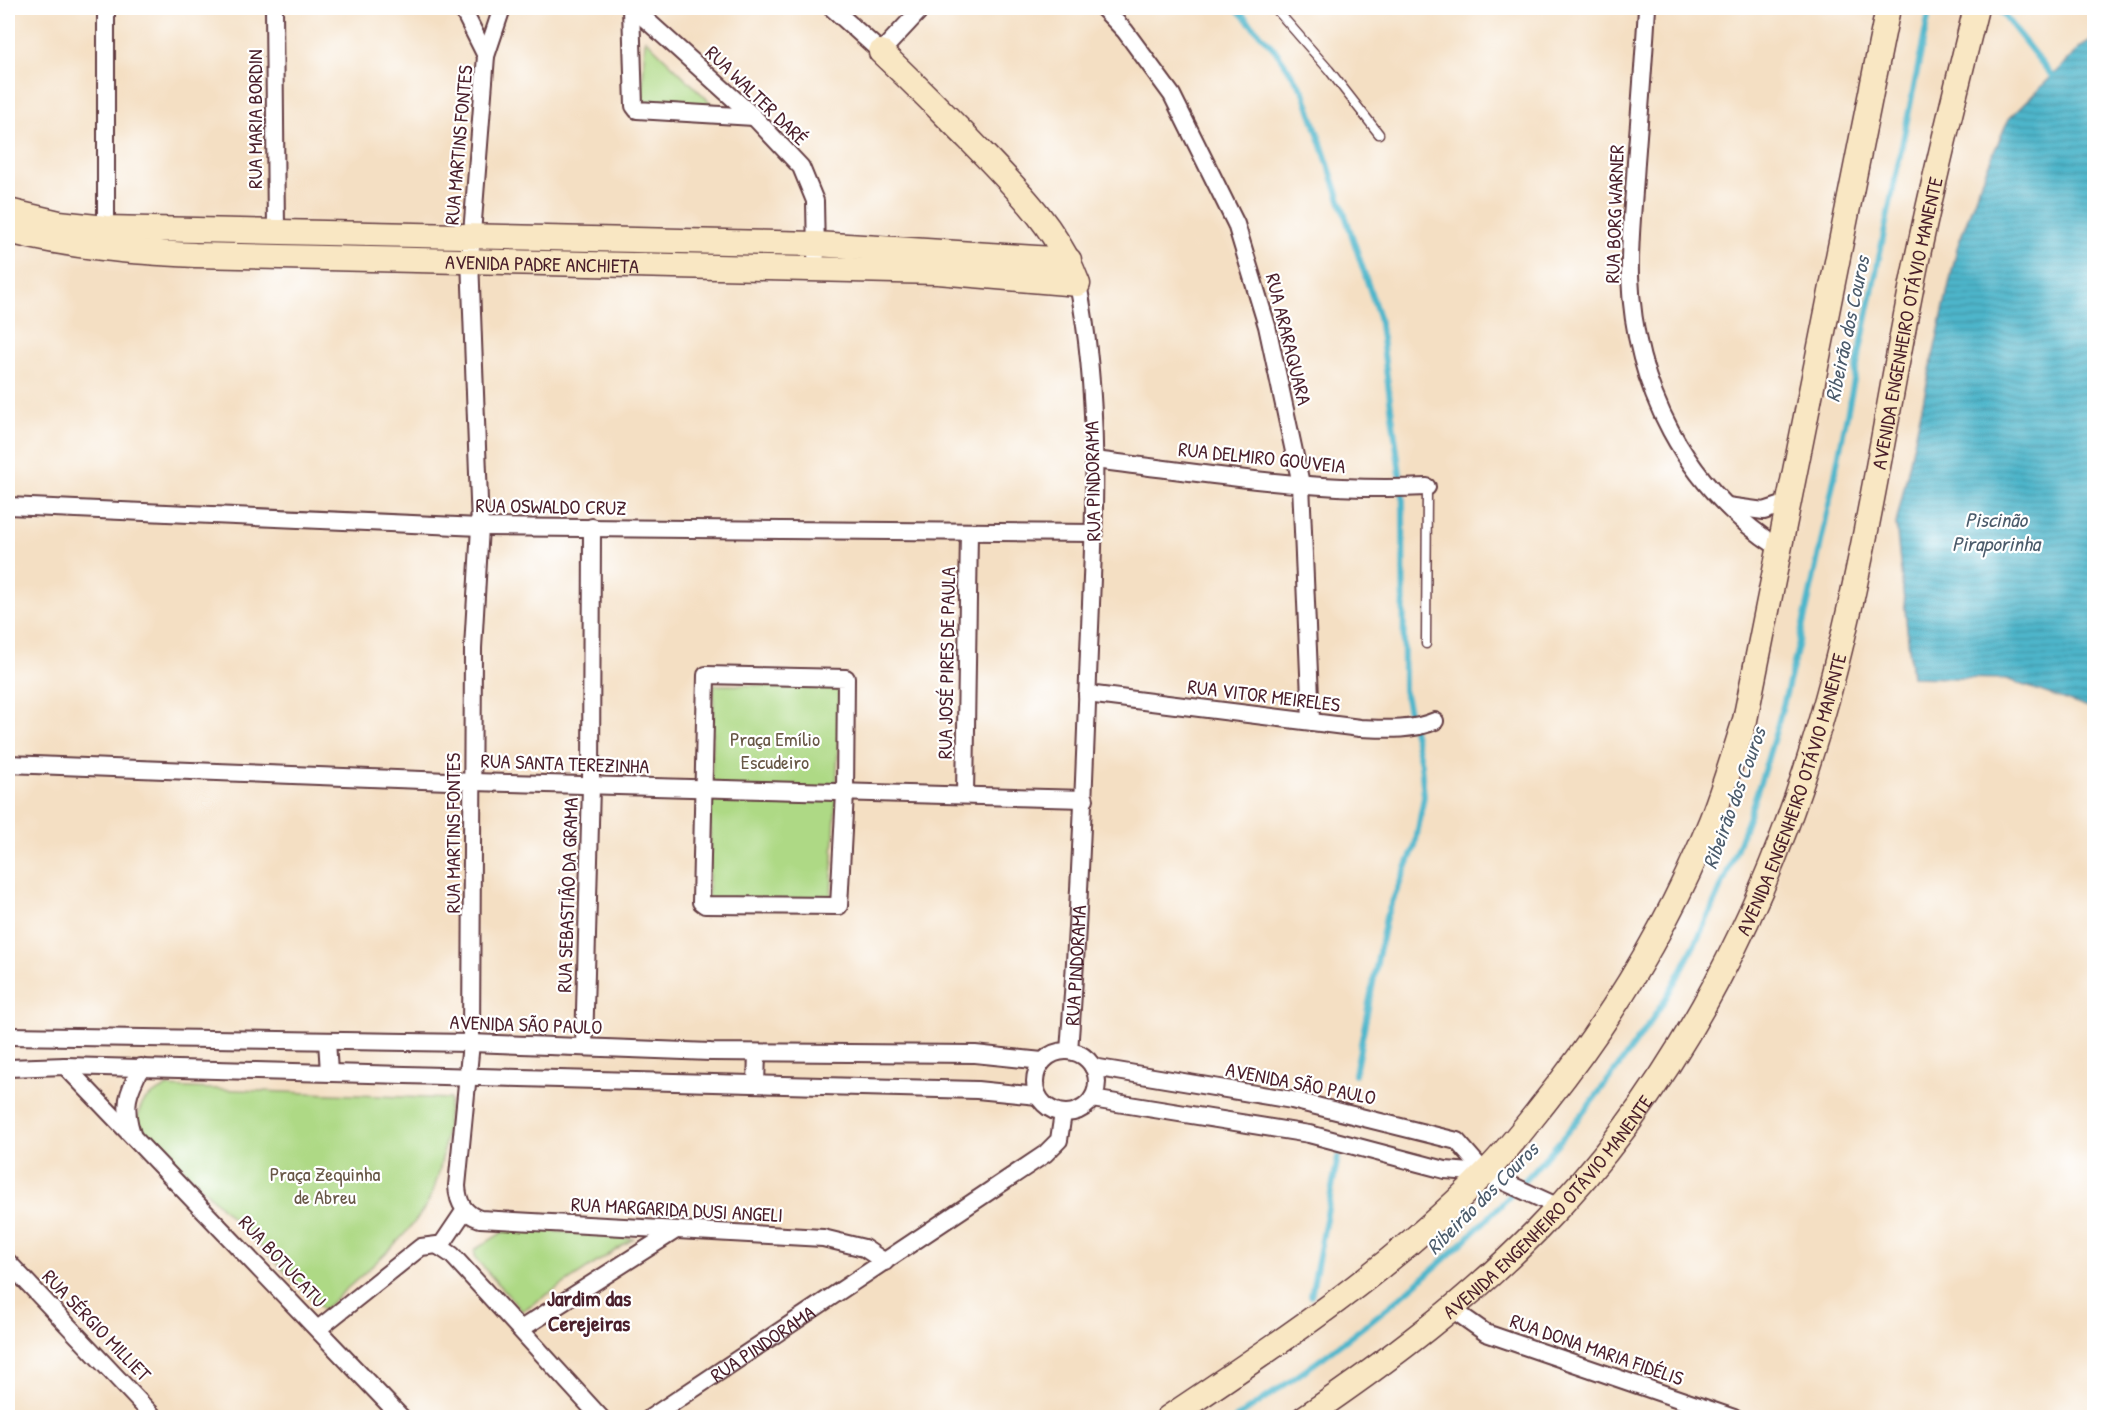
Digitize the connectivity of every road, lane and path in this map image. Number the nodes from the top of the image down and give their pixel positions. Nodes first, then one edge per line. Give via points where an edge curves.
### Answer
1 (106, 8) edge
2 (274, 8) edge
3 (462, 8) edge
4 (502, 8) edge
5 (632, 8) edge
6 (832, 8) edge
7 (922, 8) edge
8 (1103, 8) edge
9 (1275, 8) edge
10 (1647, 8) edge
11 (1888, 8) edge
12 (1976, 8) edge
13 (881, 52) junction
14 (486, 56) junction
15 (754, 117) junction
16 (1378, 134) dead end
17 (8, 211) edge
18 (106, 228) junction
19 (8, 231) edge
20 (276, 231) junction
21 (816, 244) junction
22 (471, 248) junction
23 (1069, 260) junction
24 (816, 269) junction
25 (1078, 284) junction
26 (1094, 460) junction
27 (1300, 484) junction
28 (1422, 488) joint
29 (1788, 503) junction
30 (8, 506) edge
31 (1726, 506) junction
32 (480, 527) junction
33 (592, 527) junction
34 (969, 532) junction
35 (1094, 533) junction
36 (1779, 548) junction
37 (1426, 644) dead end
38 (1088, 694) junction
39 (1311, 721) junction
40 (1430, 723) dead end
41 (8, 764) edge
42 (474, 782) junction
43 (591, 786) junction
44 (702, 788) junction
45 (846, 793) junction
46 (965, 795) junction
47 (1085, 799) junction
48 (8, 1036) edge
49 (327, 1041) junction
50 (471, 1043) junction
51 (584, 1047) junction
52 (1069, 1051) junction
53 (757, 1053) junction
54 (1042, 1061) junction
55 (65, 1066) junction
56 (141, 1067) junction
57 (1093, 1067) junction
58 (8, 1068) edge
59 (329, 1072) junction
60 (469, 1075) junction
61 (756, 1084) junction
62 (1038, 1096) junction
63 (1092, 1099) junction
64 (1063, 1113) junction
65 (133, 1135) junction
66 (1492, 1177) junction
67 (1559, 1207) junction
68 (465, 1210) junction
69 (643, 1229) junction
70 (676, 1230) junction
71 (440, 1246) junction
72 (633, 1256) junction
73 (885, 1262) junction
74 (10, 1269) edge
75 (1452, 1309) junction
76 (318, 1329) junction
77 (520, 1329) junction
78 (155, 1418) edge
79 (402, 1418) edge
80 (601, 1418) edge
81 (650, 1418) edge
82 (1168, 1418) edge
83 (1304, 1418) edge
84 (1734, 1418) edge

1 - 18 street
2 - 20 street, RUA MARIA BORDIN
3 - 14 street
4 - 14 street, RUA MARTINS FONTES
5 - 15 street, RUA WALTER DARÉ
5 - 15 street via 637,110
6 - 13 street, RUA PINDORAMA
7 - 13 street
8 - 27 street, RUA ARARAQUARA via 1172,95 1236,224 1267,326
9 - 16 lane
10 - 31 street, RUA BORG WARNER via 1630,253 1635,323 1648,374 1672,436
11 - 29 main road
12 - 67 main road, AVENIDA ENGENHEIRO OTÁVIO MANENTE via 1916,265 1841,645 1789,822 1747,924 1682,1040 1619,1134
13 - 23 main road, RUA PINDORAMA via 1013,184 1046,223
14 - 22 street, RUA MARTINS FONTES
15 - 21 street, RUA WALTER DARÉ via 793,156 807,177 814,201
17 - 18 main road, AVENIDA PADRE ANCHIETA via 59,223
18 - 20 main road, AVENIDA PADRE ANCHIETA
19 - 22 main road, AVENIDA PADRE ANCHIETA via 54,243 195,255
20 - 22 main road, AVENIDA PADRE ANCHIETA
21 - 22 main road, AVENIDA PADRE ANCHIETA
21 - 23 main road, AVENIDA PADRE ANCHIETA
21 - 24 street, RUA WALTER DARÉ
22 - 24 main road, AVENIDA PADRE ANCHIETA
22 - 32 street, RUA MARTINS FONTES
23 - 25 main road, RUA PINDORAMA
24 - 25 main road, AVENIDA PADRE ANCHIETA via 938,272
25 - 26 street, RUA PINDORAMA via 1087,344
26 - 27 street, RUA DELMIRO GOUVEIA
26 - 35 street, RUA PINDORAMA
27 - 28 street, RUA DELMIRO GOUVEIA
27 - 39 street, RUA ARARAQUARA
28 - 37 lane
29 - 31 street via 1764,510
29 - 36 main road
30 - 32 street, RUA OSWALDO CRUZ
31 - 36 street, RUA BORG WARNER
32 - 33 street, RUA OSWALDO CRUZ
32 - 42 street, RUA MARTINS FONTES via 473,648
33 - 34 street, RUA OSWALDO CRUZ
33 - 43 street, RUA SEBASTIÃO DA GRAMA
34 - 35 street, RUA OSWALDO CRUZ
34 - 46 street, RUA JOSÉ PIRES DE PAULA
35 - 38 street, RUA PINDORAMA
36 - 66 main road via 1745,720 1711,821 1692,863 1660,928 1595,1036 1514,1141
38 - 39 street, RUA VITOR MEIRELES
38 - 47 street, RUA PINDORAMA
39 - 40 street, RUA VITOR MEIRELES via 1399,729
41 - 42 street, RUA SANTA TEREZINHA
42 - 43 street, RUA SANTA TEREZINHA
42 - 50 street, RUA MARTINS FONTES
43 - 44 street, RUA SANTA TEREZINHA
43 - 51 street, RUA SEBASTIÃO DA GRAMA
44 - 45 street, RUA SANTA TEREZINHA
44 - 45 street via 700,902 705,905 839,906
44 - 45 street via 706,675 844,677
45 - 46 street, RUA SANTA TEREZINHA
46 - 47 street, RUA SANTA TEREZINHA
47 - 52 street, RUA PINDORAMA
48 - 49 street, AVENIDA SÃO PAULO
49 - 50 street, AVENIDA SÃO PAULO
49 - 59 street
50 - 51 street, AVENIDA SÃO PAULO
50 - 60 street, RUA MARTINS FONTES
51 - 53 street, AVENIDA SÃO PAULO
52 - 54 street via 1054,1053
52 - 57 street via 1083,1056
53 - 54 street, AVENIDA SÃO PAULO via 975,1054
53 - 61 street
54 - 62 street via 1035,1074
55 - 56 street
55 - 58 street
55 - 65 street, RUA BOTUCATU
56 - 59 street
56 - 65 street via 126,1100
57 - 63 street via 1096,1089
57 - 66 street, AVENIDA SÃO PAULO via 1302,1102 1457,1141
59 - 60 street
60 - 61 street
60 - 68 street, RUA MARTINS FONTES via 458,1186
61 - 62 street via 977,1090
62 - 64 street via 1044,1104
63 - 64 street via 1084,1107
63 - 66 street, AVENIDA SÃO PAULO via 1309,1134 1445,1170
64 - 73 street, RUA PINDORAMA via 1054,1147
65 - 76 street, RUA BOTUCATU
66 - 67 street, AVENIDA SÃO PAULO
66 - 82 main road via 1322,1313
67 - 75 main road, AVENIDA ENGENHEIRO OTÁVIO MANENTE
68 - 69 street, RUA MARGARIDA DUSI ANGELI via 486,1220
68 - 71 street
69 - 70 street, RUA MARGARIDA DUSI ANGELI
69 - 72 street via 641,1244
70 - 72 street
70 - 73 street, RUA MARGARIDA DUSI ANGELI via 836,1240 864,1248
71 - 76 street via 421,1247
71 - 77 street
72 - 77 street
73 - 81 street, RUA PINDORAMA
74 - 78 street, RUA SÉRGIO MILLIET
75 - 83 main road, AVENIDA ENGENHEIRO OTÁVIO MANENTE
75 - 84 street, RUA DONA MARIA FIDÉLIS via 1486,1333
76 - 79 street, RUA BOTUCATU
77 - 80 street

